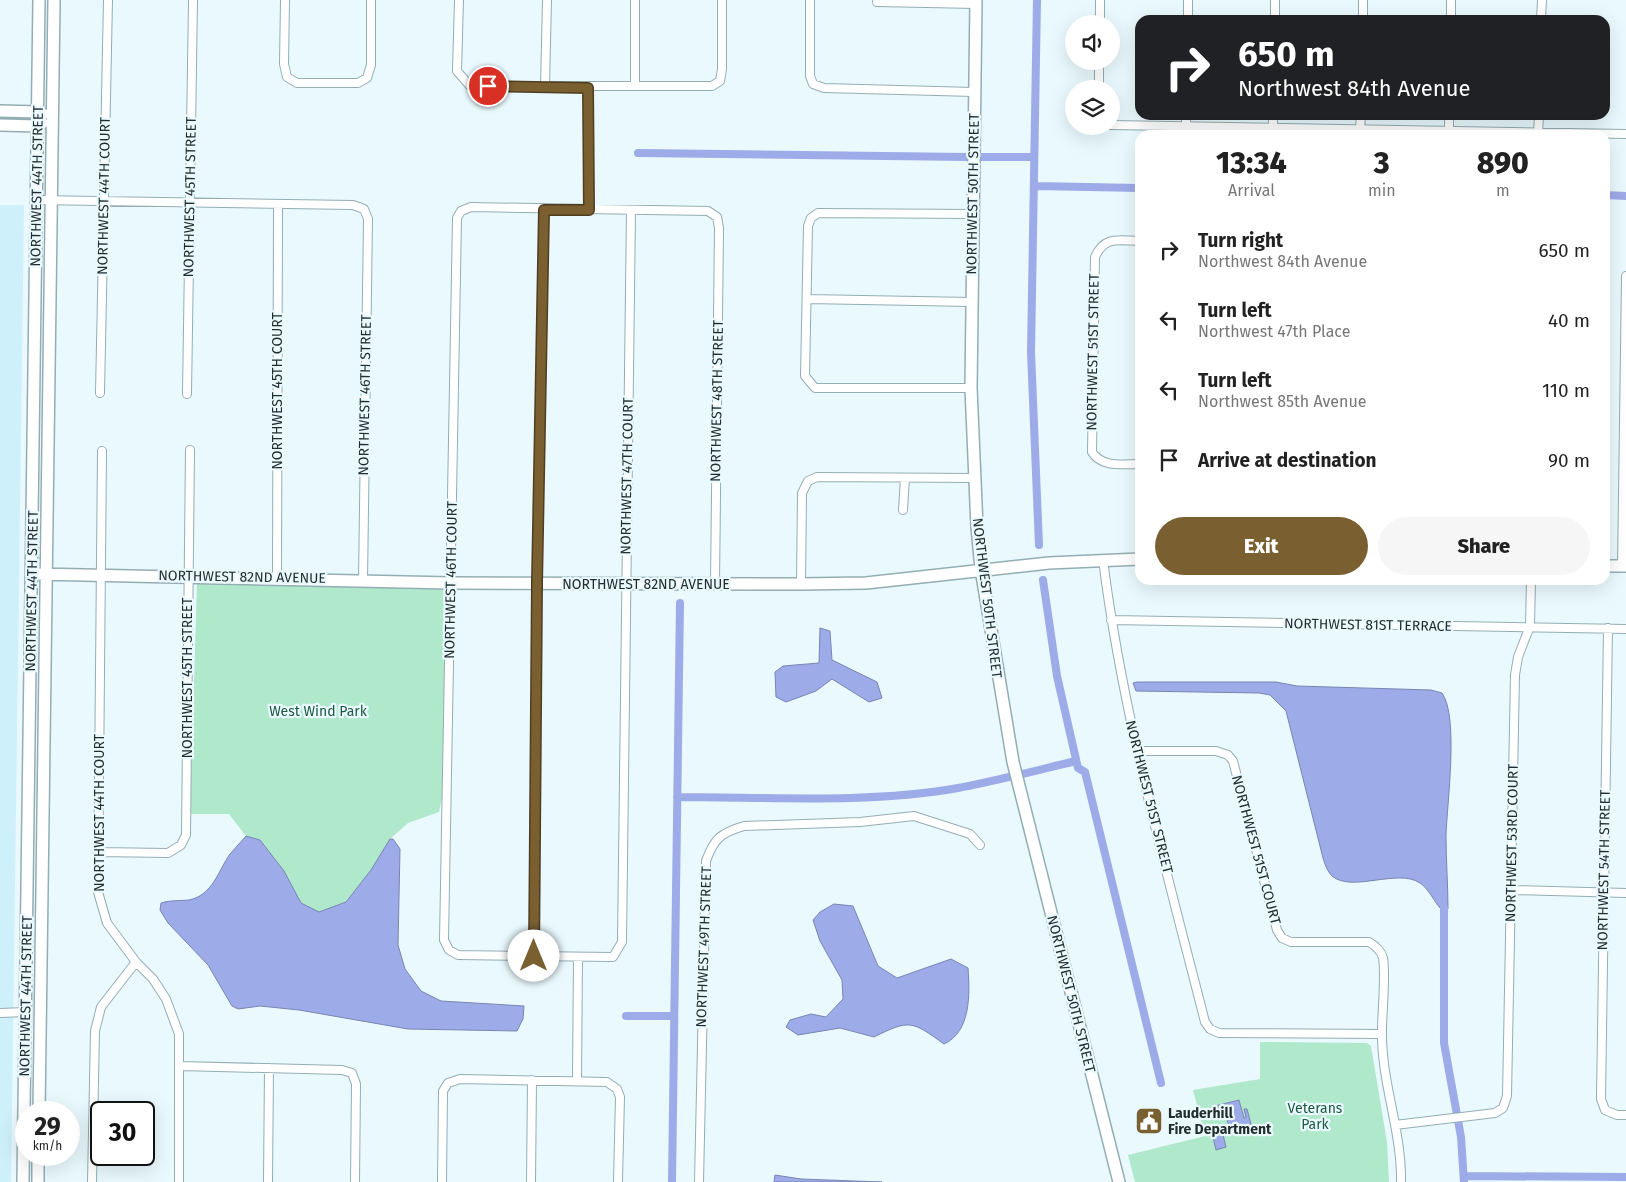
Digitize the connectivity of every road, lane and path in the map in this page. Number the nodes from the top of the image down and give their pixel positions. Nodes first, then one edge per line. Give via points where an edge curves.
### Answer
1 (39, 0) edge
2 (54, 0) edge
3 (108, 0) edge
4 (193, 0) edge
5 (285, 0) edge
6 (371, 0) edge
7 (459, 0) edge
8 (547, 0) edge
9 (635, 0) edge
10 (722, 0) edge
11 (810, 0) edge
12 (1100, 0) edge
13 (1188, 0) edge
14 (1275, 0) edge
15 (1363, 0) edge
16 (1451, 0) edge
17 (1542, 0) edge
18 (877, 2) dead end
19 (976, 2) edge
20 (1100, 15) edge
21 (1188, 15) edge
22 (1275, 15) edge
23 (1362, 15) edge
24 (1451, 15) edge
25 (1541, 15) edge
26 (634, 86) junction
27 (545, 87) junction
28 (588, 88) junction
29 (974, 92) junction
30 (0, 111) edge
31 (38, 112) junction
32 (52, 118) junction
33 (1186, 120) edge
34 (1361, 120) edge
35 (1449, 120) edge
36 (0, 125) edge
37 (1120, 125) edge
38 (38, 126) junction
39 (1186, 126) junction
40 (1360, 129) junction
41 (1256, 130) edge
42 (1316, 130) edge
43 (1449, 130) joint
44 (1610, 134) edge
45 (1626, 134) edge
46 (37, 200) junction
47 (51, 201) junction
48 (104, 203) junction
49 (189, 204) junction
50 (278, 205) junction
51 (544, 210) junction
52 (589, 210) junction
53 (632, 210) junction
54 (974, 214) junction
55 (1135, 241) edge
56 (1626, 276) edge
57 (807, 299) junction
58 (972, 302) junction
59 (35, 311) junction
60 (50, 311) junction
61 (971, 388) junction
62 (100, 392) dead end
63 (186, 394) dead end
64 (190, 450) dead end
65 (102, 451) dead end
66 (1135, 464) edge
67 (1624, 472) edge
68 (904, 478) junction
69 (974, 478) junction
70 (904, 510) dead end
71 (1135, 559) edge
72 (1103, 560) junction
73 (1610, 566) edge
74 (1624, 566) edge
75 (981, 569) junction
76 (46, 574) junction
77 (100, 574) junction
78 (32, 575) junction
79 (188, 576) junction
80 (277, 578) junction
81 (363, 581) junction
82 (451, 582) junction
83 (537, 583) junction
84 (625, 584) junction
85 (715, 584) junction
86 (801, 584) junction
87 (1531, 585) edge
88 (1111, 620) junction
89 (1530, 626) junction
90 (1608, 628) junction
91 (1626, 629) edge
92 (1136, 752) junction
93 (980, 845) dead end
94 (97, 852) junction
95 (1512, 890) junction
96 (1604, 892) junction
97 (1626, 893) edge
98 (534, 956) junction
99 (578, 957) junction
100 (136, 962) junction
101 (0, 1012) edge
102 (26, 1012) junction
103 (1382, 1034) junction
104 (180, 1066) junction
105 (269, 1068) junction
106 (532, 1080) junction
107 (577, 1080) junction
108 (39, 1101) edge
109 (1626, 1115) edge
110 (1395, 1124) junction
111 (38, 1166) edge
112 (23, 1182) edge
113 (38, 1182) edge
114 (92, 1182) edge
115 (179, 1182) edge
116 (268, 1182) edge
117 (355, 1182) edge
118 (442, 1182) edge
119 (531, 1182) edge
120 (618, 1182) edge
121 (699, 1182) edge
122 (1119, 1182) edge
123 (1402, 1182) edge

1 - 31 street, NORTHWEST 44TH STREET
2 - 32 street, NORTHWEST 44TH STREET
3 - 48 street, NORTHWEST 44TH COURT
4 - 49 street, NORTHWEST 45TH STREET
5 - 6 street via 284,64 287,77 297,83 358,83 367,78 371,65
7 - 27 street via 457,71 462,79 470,86
8 - 27 street
9 - 26 street
10 - 26 street via 720,81 712,86
11 - 29 street via 810,76 814,84 824,88
12 - 20 street
13 - 21 street
14 - 22 street
15 - 23 street
16 - 24 street
17 - 25 street
18 - 19 street
19 - 29 street, NORTHWEST 50TH STREET
26 - 28 street
27 - 28 street
28 - 52 street
29 - 54 street, NORTHWEST 50TH STREET
30 - 31 street
31 - 32 street
31 - 38 street, NORTHWEST 44TH STREET
32 - 38 street
32 - 47 street, NORTHWEST 44TH STREET
33 - 39 street
34 - 40 street
35 - 43 street
36 - 38 street
37 - 39 street
38 - 46 street, NORTHWEST 44TH STREET
39 - 41 street
40 - 42 street
40 - 43 street
44 - 45 street
46 - 47 street
46 - 59 street, NORTHWEST 44TH STREET
47 - 48 street
47 - 60 street, NORTHWEST 44TH STREET
48 - 49 street
48 - 62 street, NORTHWEST 44TH COURT
49 - 50 street
49 - 63 street, NORTHWEST 45TH STREET
50 - 80 street, NORTHWEST 45TH COURT
50 - 81 street, NORTHWEST 46TH STREET via 353,205 364,209 368,219
51 - 52 street
51 - 82 street, NORTHWEST 46TH COURT via 470,207 457,218
51 - 83 street
52 - 53 street
53 - 84 street, NORTHWEST 47TH COURT
53 - 85 street, NORTHWEST 48TH STREET via 708,211 717,217
54 - 57 street via 818,213 808,226
54 - 58 street, NORTHWEST 50TH STREET
55 - 66 street, NORTHWEST 51ST STREET via 1109,241 1100,246 1095,257 1092,452 1104,464
56 - 67 street
57 - 58 street
57 - 61 street via 805,376 815,388
58 - 61 street, NORTHWEST 50TH STREET
59 - 60 street
59 - 78 street, NORTHWEST 44TH STREET
60 - 76 street, NORTHWEST 44TH STREET
61 - 69 street, NORTHWEST 50TH STREET
64 - 79 street, NORTHWEST 45TH STREET
65 - 77 street, NORTHWEST 44TH COURT
67 - 74 street
68 - 69 street
68 - 70 street
68 - 86 street via 817,477 808,481 802,493
69 - 75 street, NORTHWEST 50TH STREET
71 - 72 street, NORTHWEST 82ND AVENUE
72 - 75 street, NORTHWEST 82ND AVENUE
72 - 88 street, NORTHWEST 51ST STREET
73 - 74 street
75 - 86 street, NORTHWEST 82ND AVENUE via 866,583
75 - 122 street, NORTHWEST 50TH STREET via 1014,768
76 - 77 street, NORTHWEST 82ND AVENUE
76 - 78 street, NORTHWEST 82ND AVENUE
76 - 108 street, NORTHWEST 44TH STREET
77 - 79 street, NORTHWEST 82ND AVENUE
77 - 94 street, NORTHWEST 44TH COURT
78 - 102 street, NORTHWEST 44TH STREET
79 - 80 street, NORTHWEST 82ND AVENUE
79 - 94 street, NORTHWEST 45TH STREET via 186,835 181,845 168,853
80 - 81 street, NORTHWEST 82ND AVENUE
81 - 82 street, NORTHWEST 82ND AVENUE
82 - 83 street, NORTHWEST 82ND AVENUE
82 - 98 street, NORTHWEST 46TH COURT via 444,940 449,950 458,955
83 - 84 street, NORTHWEST 82ND AVENUE
83 - 98 street
84 - 85 street, NORTHWEST 82ND AVENUE
84 - 99 street, NORTHWEST 47TH COURT via 622,942 613,957
85 - 86 street, NORTHWEST 82ND AVENUE
87 - 89 street, NORTHWEST 53RD COURT
88 - 89 street, NORTHWEST 81ST TERRACE
88 - 92 street, NORTHWEST 51ST STREET
89 - 90 street, NORTHWEST 81ST TERRACE
89 - 95 street, NORTHWEST 53RD COURT via 1515,675
90 - 91 street, NORTHWEST 81ST TERRACE
90 - 96 street, NORTHWEST 54TH STREET
92 - 103 street, NORTHWEST 51ST STREET via 1205,1022 1210,1029 1220,1033
92 - 103 street, NORTHWEST 51ST COURT via 1216,751 1228,755 1233,761 1277,930 1282,938 1291,942 1369,942 1377,946 1383,958
93 - 121 street, NORTHWEST 49TH STREET via 970,834 914,816 860,822 744,826 727,831 712,843 706,861
94 - 100 street, NORTHWEST 44TH COURT via 98,892 107,923
95 - 96 street
95 - 110 street, NORTHWEST 53RD COURT via 1507,1096 1503,1108 1495,1113
96 - 97 street
96 - 109 street, NORTHWEST 54TH STREET via 1601,1099 1606,1110
98 - 99 street
99 - 107 street
100 - 104 street via 153,978 166,999 179,1034
100 - 114 street via 101,1007 95,1031
101 - 102 street
102 - 112 street, NORTHWEST 44TH STREET
103 - 110 street via 1385,1077
104 - 105 street
104 - 115 street
105 - 116 street
105 - 117 street via 342,1070 352,1074 356,1084
106 - 107 street
106 - 118 street via 460,1079 448,1082 443,1090
106 - 119 street
107 - 120 street via 607,1082 617,1089 620,1097
110 - 123 street
111 - 113 street

